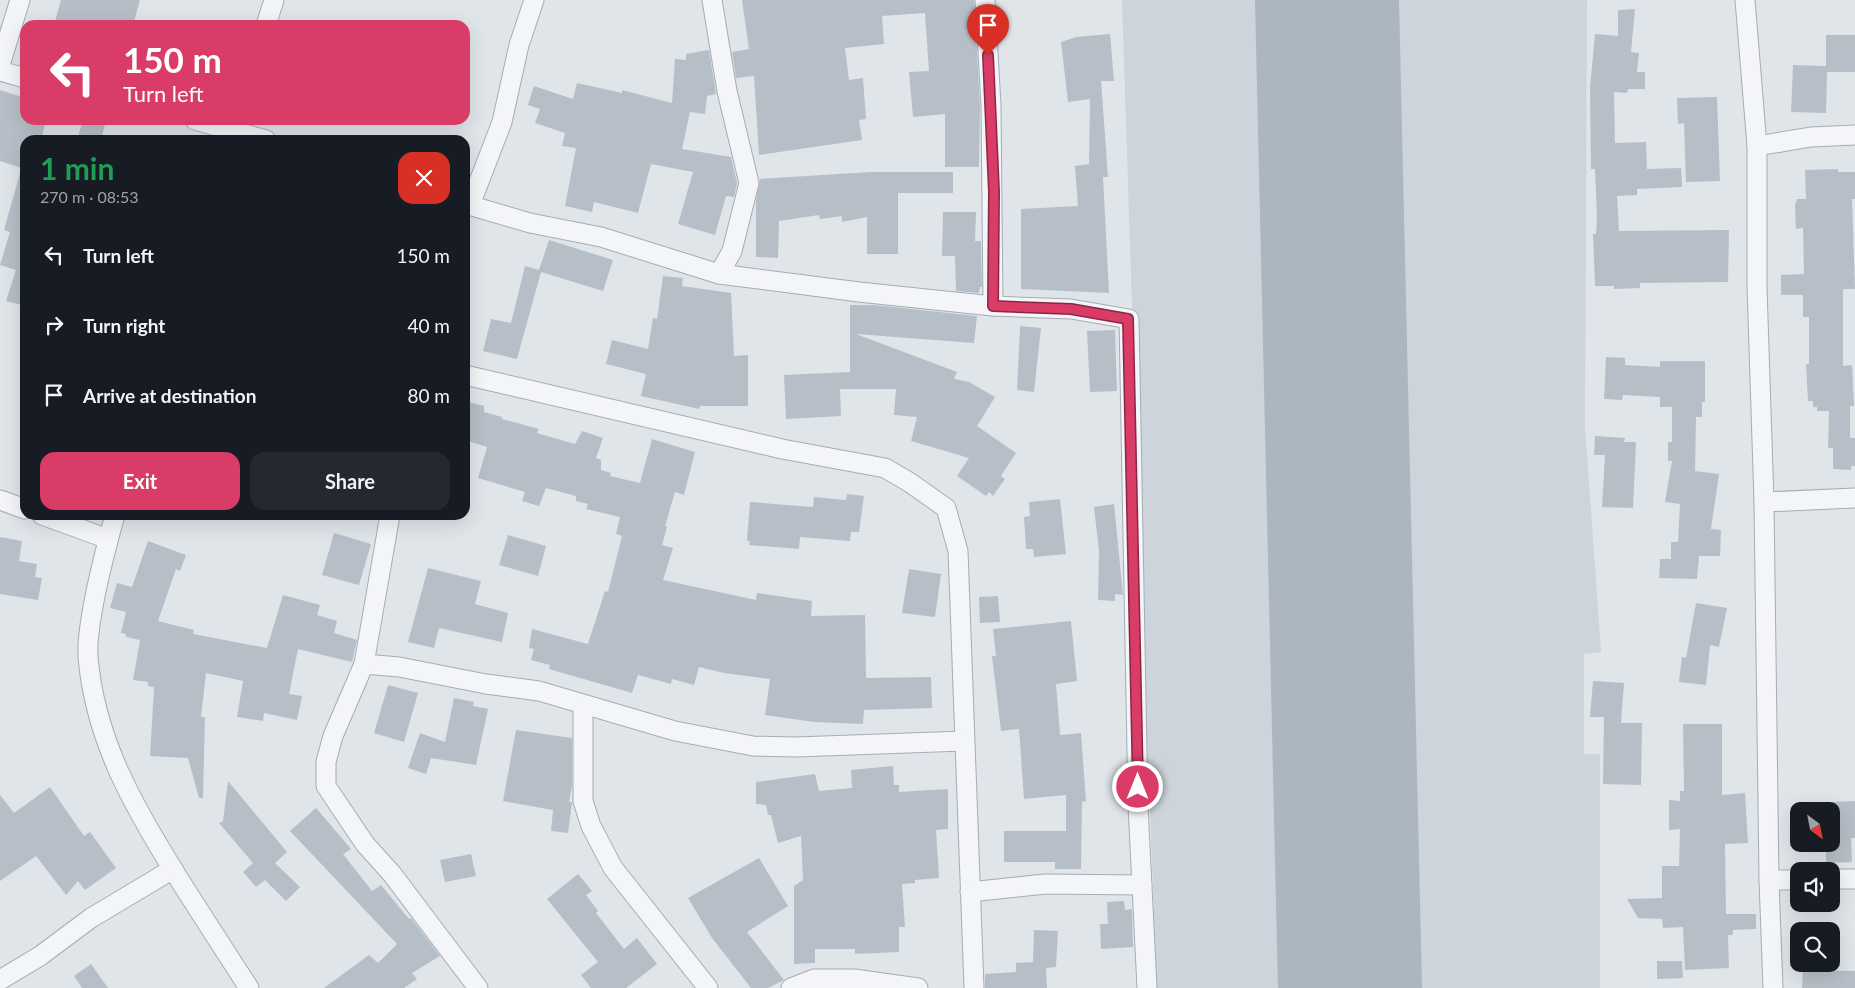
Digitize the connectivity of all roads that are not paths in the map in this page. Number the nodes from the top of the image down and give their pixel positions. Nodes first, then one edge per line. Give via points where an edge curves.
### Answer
1 (20, 0) edge
2 (274, 0) edge
3 (534, 0) edge
4 (712, 0) edge
5 (985, 0) edge
6 (1745, 0) edge
7 (268, 20) edge
8 (0, 65) edge
9 (0, 71) edge
10 (20, 77) edge
11 (218, 125) edge
12 (240, 130) edge
13 (253, 135) edge
14 (1855, 135) edge
15 (1756, 146) junction
16 (470, 197) edge
17 (470, 205) edge
18 (719, 274) junction
19 (993, 306) junction
20 (470, 375) edge
21 (1855, 498) edge
22 (0, 500) edge
23 (1764, 502) junction
24 (20, 507) edge
25 (56, 520) edge
26 (114, 520) edge
27 (389, 520) edge
28 (108, 539) junction
29 (364, 664) junction
30 (583, 706) junction
31 (964, 740) junction
32 (173, 869) junction
33 (1840, 879) edge
34 (1855, 879) edge
35 (1769, 880) junction
36 (1790, 880) edge
37 (1142, 885) junction
38 (970, 892) junction
39 (0, 980) edge
40 (249, 988) edge
41 (478, 988) edge
42 (708, 988) edge
43 (791, 988) edge
44 (918, 988) edge
45 (974, 988) edge
46 (1147, 988) edge
47 (1773, 988) edge

1 - 8 street
2 - 7 street
3 - 16 street via 502,122
4 - 18 street via 727,91 749,184 732,251
5 - 19 street via 991,105
6 - 15 street
9 - 10 street
11 - 12 street
12 - 13 street
14 - 15 street via 1811,137
15 - 23 street
17 - 18 street via 530,223 601,237
18 - 19 street
19 - 37 street via 1071,309 1128,319
20 - 31 street via 782,449 885,468 946,508 958,551
21 - 23 street
22 - 24 street
23 - 35 street
25 - 28 street
26 - 28 street
27 - 29 street
28 - 32 street via 88,656 97,704 110,754 138,812
29 - 30 street via 539,691
29 - 41 street via 333,736 326,762 326,786 365,844 392,874
30 - 31 street via 675,731 753,746
30 - 42 street via 583,801 591,826 613,868
31 - 38 street
32 - 39 street via 91,918 40,956
32 - 40 street
33 - 34 street
35 - 36 street
35 - 47 street
37 - 38 street via 1045,884
37 - 46 street
38 - 45 street
43 - 44 street via 814,979 854,979

